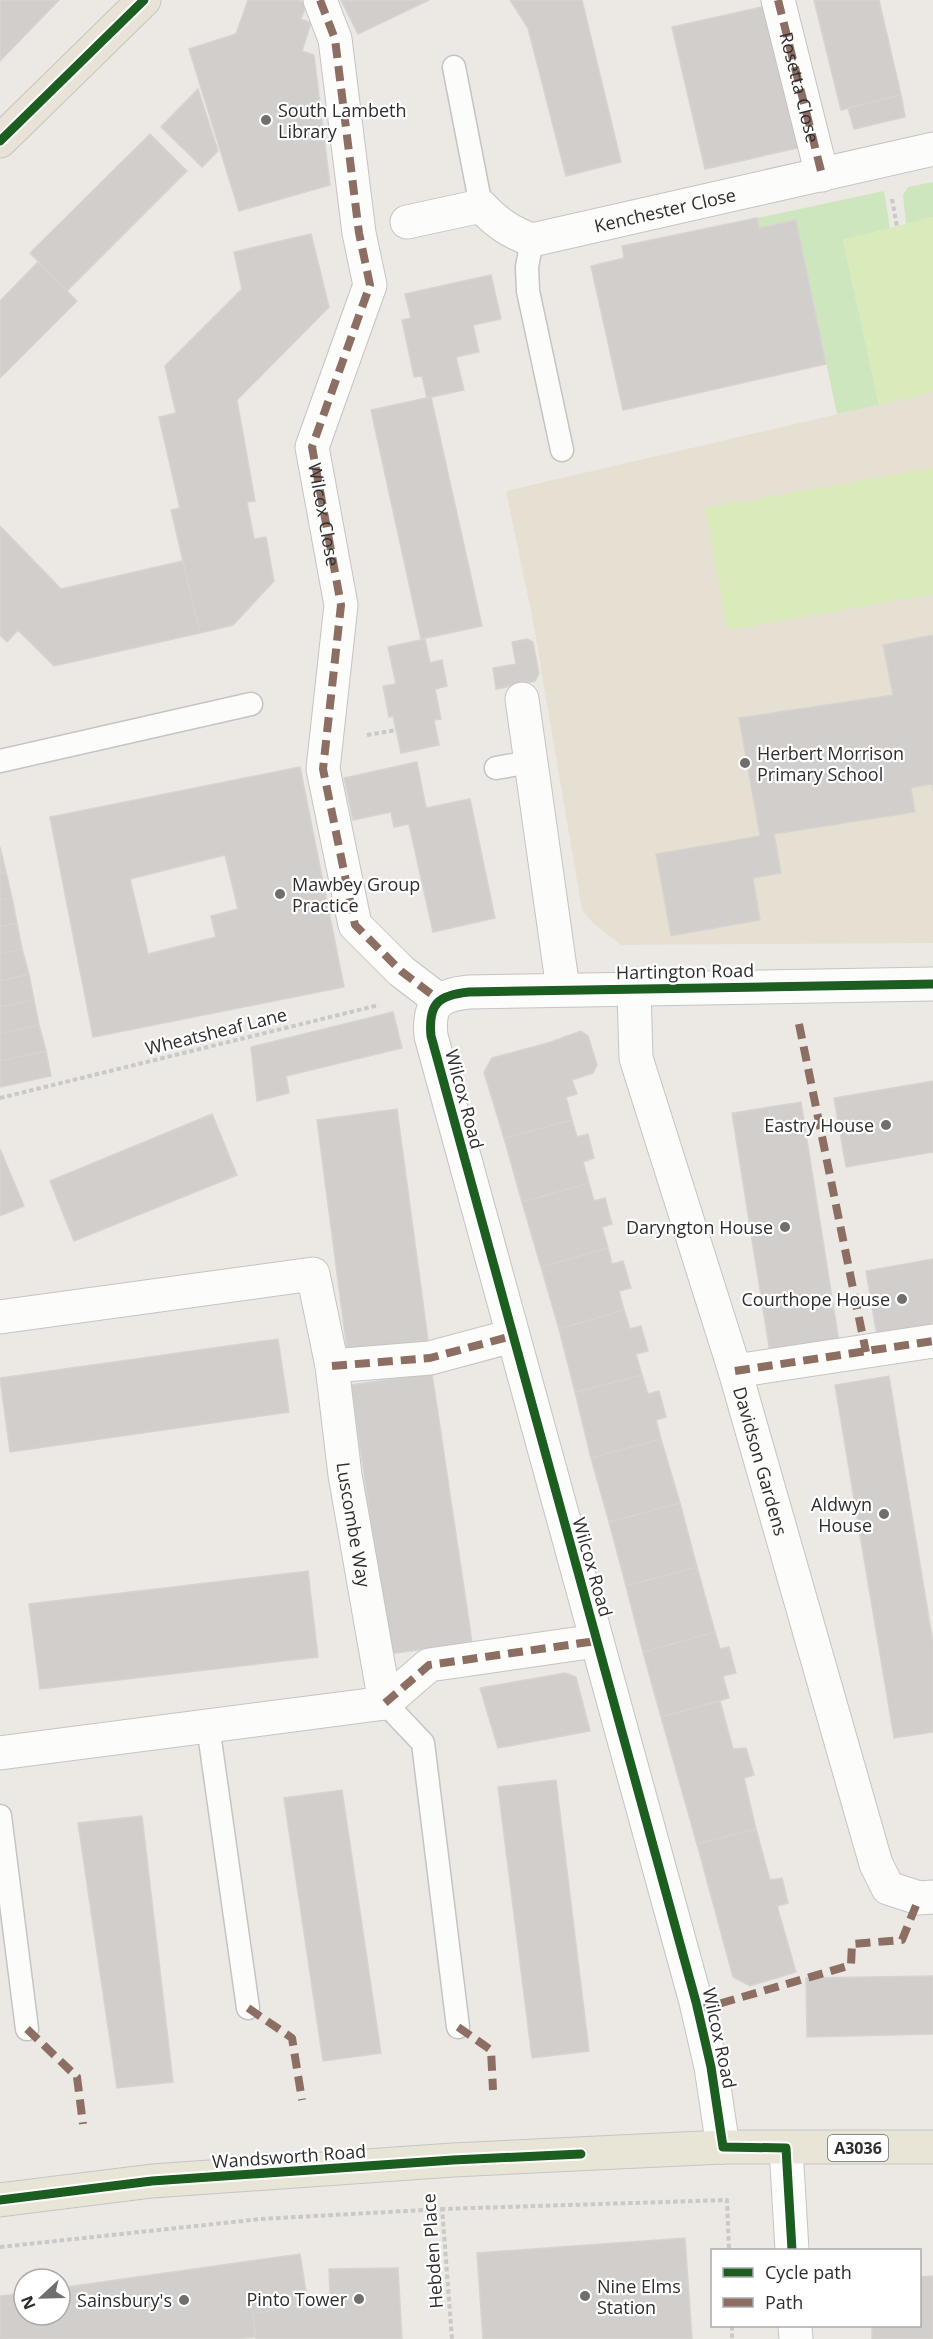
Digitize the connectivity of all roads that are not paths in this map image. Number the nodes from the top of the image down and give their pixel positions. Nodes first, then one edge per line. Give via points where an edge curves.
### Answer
1 (144, 0) edge
2 (320, 0) edge
3 (778, 0) edge
4 (454, 68) dead end
5 (0, 141) edge
6 (933, 149) edge
7 (822, 175) junction
8 (482, 206) junction
9 (407, 222) dead end
10 (532, 240) junction
11 (562, 450) dead end
12 (522, 699) dead end
13 (251, 704) dead end
14 (0, 761) edge
15 (530, 762) junction
16 (496, 768) dead end
17 (933, 984) edge
18 (563, 989) junction
19 (634, 990) junction
20 (439, 1000) junction
21 (0, 1317) edge
22 (512, 1336) junction
23 (933, 1341) edge
24 (332, 1366) junction
25 (735, 1371) junction
26 (596, 1641) junction
27 (385, 1703) junction
28 (208, 1726) junction
29 (0, 1753) edge
30 (0, 1816) edge
31 (933, 1897) edge
32 (248, 2008) dead end
33 (458, 2027) dead end
34 (27, 2028) dead end
35 (723, 2147) junction
36 (786, 2148) junction
37 (933, 2148) edge
38 (0, 2200) edge
39 (792, 2249) edge

1 - 5 highway
2 - 20 street, Wilcox Close via 335,39 359,233 370,285 312,447 341,605 323,769 355,925 401,971
3 - 7 street, Rosetta Close
4 - 8 lane
6 - 7 street, Kenchester Close
7 - 10 street, Kenchester Close
8 - 9 street
8 - 10 street via 497,223
10 - 11 lane via 528,291
12 - 15 street
13 - 14 lane
15 - 16 lane
15 - 18 street
17 - 19 street, Hartington Road
18 - 19 street, Hartington Road
18 - 20 street, Hartington Road via 469,992
19 - 25 street, Davidson Gardens via 636,1058
20 - 22 street, Wilcox Road via 432,1011 431,1036
21 - 24 street, Luscombe Way via 313,1274
22 - 24 street via 430,1358
22 - 26 street, Wilcox Road
23 - 25 street
24 - 27 street, Luscombe Way via 345,1475
25 - 31 street, Davidson Gardens via 876,1864 888,1888 919,1898
26 - 27 street via 429,1665
26 - 35 street, Wilcox Road via 696,2002
27 - 28 street
27 - 33 lane via 423,1743
28 - 29 street
28 - 32 lane
30 - 34 lane
35 - 36 main road, Wandsworth Road / A3036
35 - 38 main road, Wandsworth Road / A3036 via 152,2181
36 - 37 main road, Wandsworth Road / A3036
36 - 39 street

